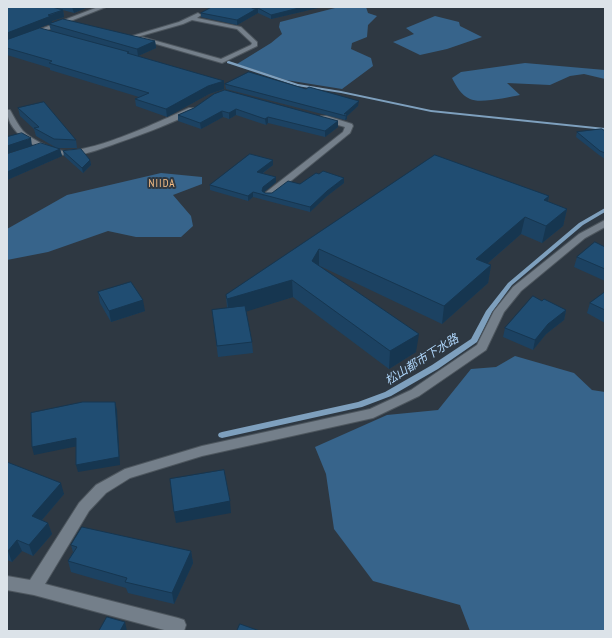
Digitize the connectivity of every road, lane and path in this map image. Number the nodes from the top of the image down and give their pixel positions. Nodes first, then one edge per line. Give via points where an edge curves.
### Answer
1 (102, 7) edge
2 (203, 13) edge
3 (68, 18) junction
4 (192, 18) junction
5 (82, 24) edge
6 (40, 31) junction
7 (55, 35) edge
8 (7, 44) edge
9 (198, 106) edge
10 (7, 112) edge
11 (316, 116) edge
12 (43, 146) junction
13 (29, 150) edge
14 (268, 195) edge
15 (605, 223) edge
16 (7, 583) edge
17 (34, 588) junction
18 (176, 631) edge

1 - 3 street
2 - 4 street
3 - 5 street
3 - 6 street
4 - 4 street via 239,28 255,43 254,46 222,61 132,36
6 - 7 street
6 - 8 street
9 - 12 street via 148,130 85,151 62,153
10 - 12 street via 22,133
11 - 14 street via 349,126 346,133
12 - 13 street
15 - 17 street via 582,236 517,289 499,311 482,347 415,393 373,413 202,451 125,474 101,489 84,507
16 - 17 street
17 - 18 street via 178,625

